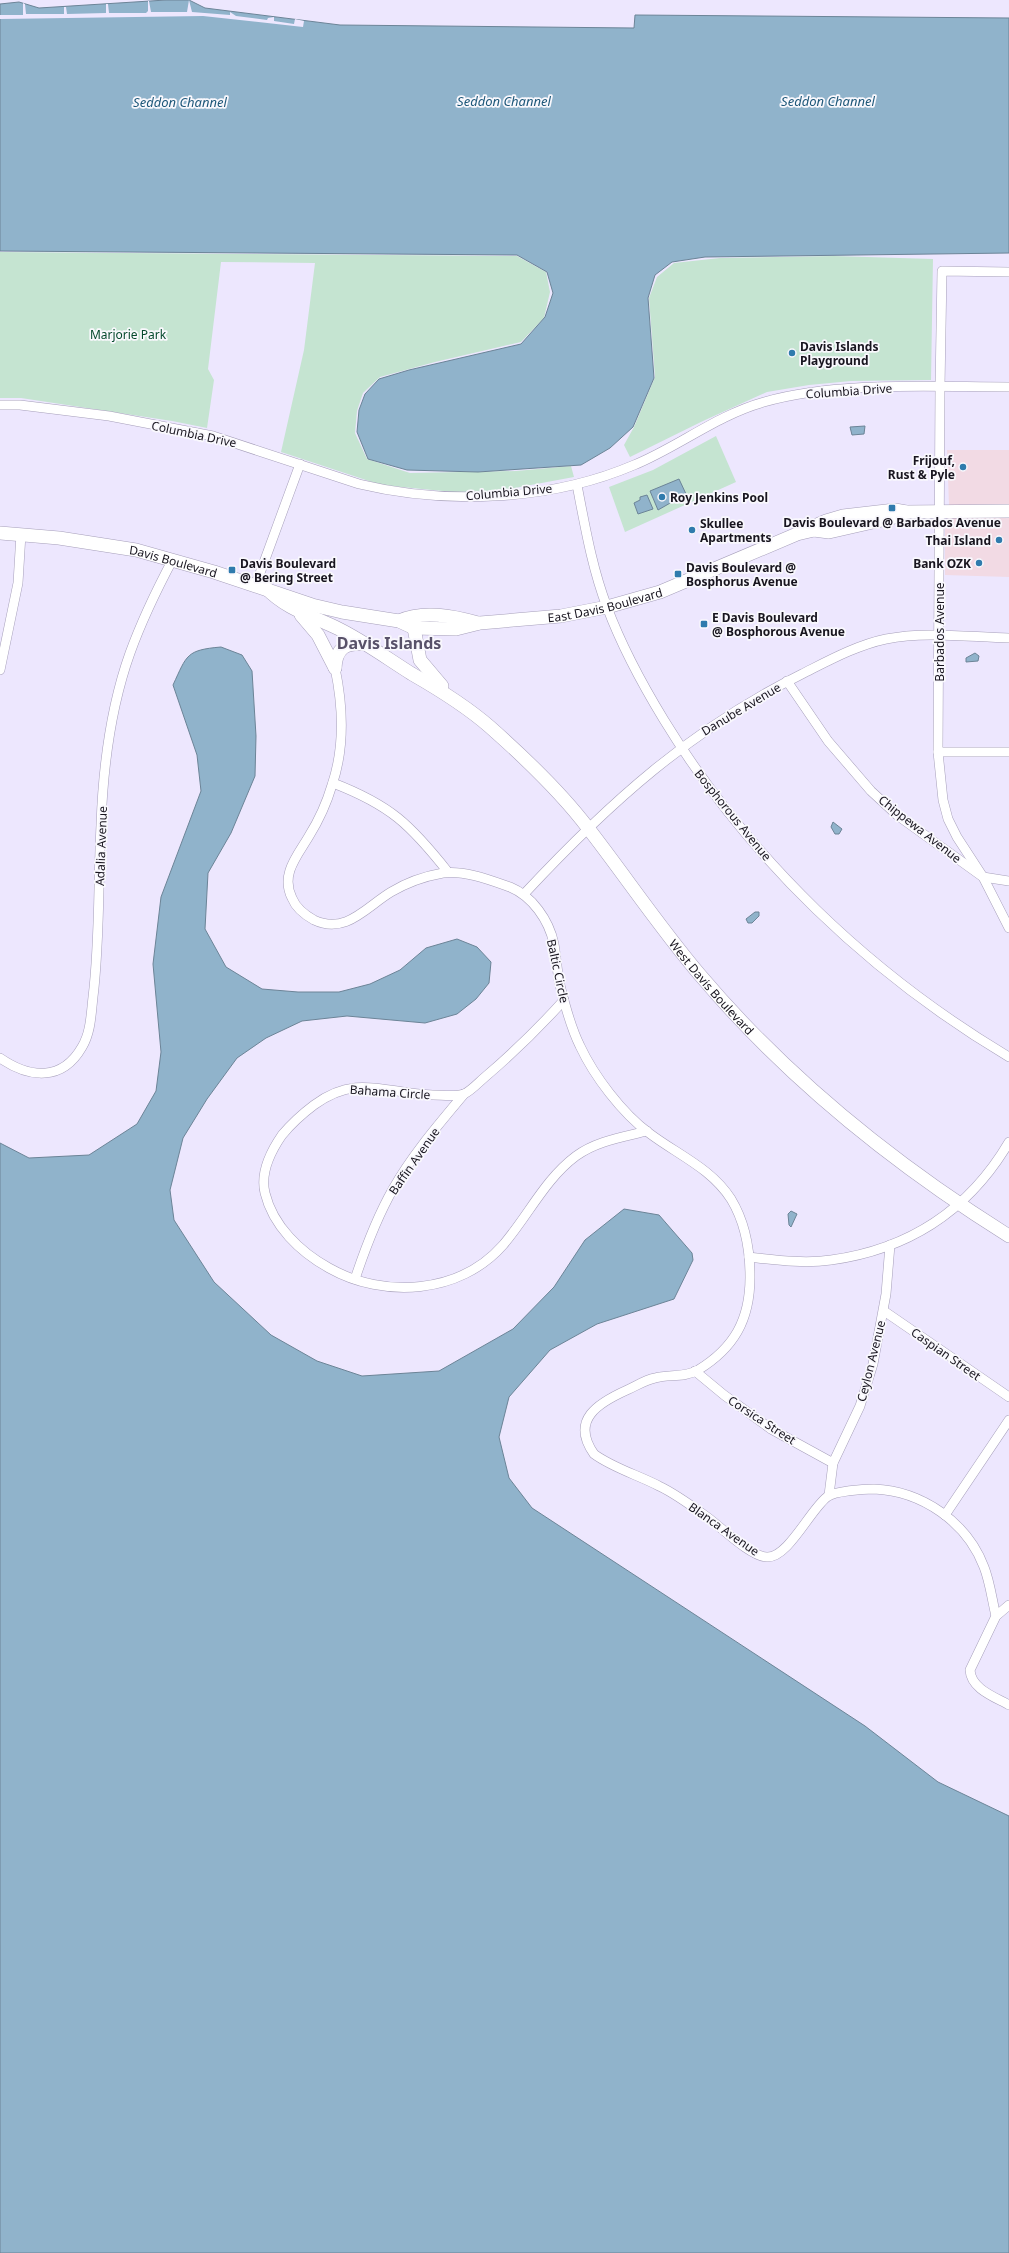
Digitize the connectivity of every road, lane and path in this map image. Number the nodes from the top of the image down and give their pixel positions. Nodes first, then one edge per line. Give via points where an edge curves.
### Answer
1 (1009, 272) edge
2 (940, 387) junction
3 (1009, 387) edge
4 (0, 405) edge
5 (300, 464) junction
6 (577, 485) junction
7 (1009, 511) edge
8 (940, 512) junction
9 (0, 533) edge
10 (21, 534) junction
11 (173, 559) junction
12 (261, 586) junction
13 (607, 607) junction
14 (297, 611) junction
15 (342, 612) joint
16 (399, 621) junction
17 (480, 623) junction
18 (414, 628) junction
19 (939, 636) junction
20 (1009, 638) edge
21 (366, 645) junction
22 (2, 661) edge
23 (335, 668) junction
24 (0, 670) edge
25 (787, 681) junction
26 (453, 697) junction
27 (681, 747) junction
28 (938, 752) junction
29 (1009, 752) edge
30 (333, 783) junction
31 (588, 827) junction
32 (448, 872) junction
33 (983, 877) junction
34 (1009, 881) edge
35 (525, 893) junction
36 (1009, 928) edge
37 (564, 1000) junction
38 (1009, 1057) edge
39 (0, 1058) edge
40 (464, 1094) junction
41 (647, 1131) junction
42 (1009, 1142) edge
43 (960, 1205) junction
44 (1009, 1236) edge
45 (890, 1245) junction
46 (749, 1257) junction
47 (355, 1279) junction
48 (884, 1311) junction
49 (695, 1371) junction
50 (1009, 1397) edge
51 (1009, 1420) edge
52 (833, 1463) junction
53 (828, 1495) junction
54 (944, 1514) junction
55 (1009, 1605) edge
56 (996, 1616) junction
57 (1009, 1705) edge

1 - 2 street, Barbados Avenue via 942,271
2 - 3 street, Columbia Drive
2 - 6 street, Columbia Drive via 848,389 813,392 763,402 634,465
2 - 8 street, Barbados Avenue
4 - 5 street, Columbia Drive via 20,405 109,416 213,436
5 - 6 street, Columbia Drive via 380,489 451,497 498,496
5 - 12 street
6 - 13 street, Bosphorous Avenue via 587,537
7 - 8 street, East Davis Boulevard
8 - 13 street, East Davis Boulevard via 906,512 896,517 829,532 814,530 763,548 660,592
8 - 19 street, Barbados Avenue
9 - 10 street, Davis Boulevard
10 - 11 street, Davis Boulevard via 98,543
10 - 22 street via 18,584
11 - 12 street, Davis Boulevard
11 - 39 street, Adalia Avenue via 140,626 119,694 112,729 104,779 97,969 88,1034 77,1056 68,1064 46,1074 21,1070
12 - 14 street, West Davis Boulevard
12 - 15 street, Davis Boulevard via 312,605
13 - 17 street, East Davis Boulevard via 553,617
13 - 27 street, Bosphorous Avenue via 643,685
14 - 21 street, West Davis Boulevard via 337,628
14 - 23 street via 318,635
15 - 16 street, East Davis Boulevard
16 - 17 street, East Davis Boulevard via 413,615 457,617
16 - 18 street, East Davis Boulevard
17 - 18 street, East Davis Boulevard via 456,629
18 - 26 street, West Davis Boulevard via 420,660
19 - 20 street, Danube Avenue
19 - 25 street, Danube Avenue via 895,637 874,642
19 - 28 street, Barbados Avenue
21 - 23 street via 353,643 342,647 335,658
21 - 26 street, West Davis Boulevard
22 - 24 street
23 - 30 street via 342,715
25 - 27 street, Danube Avenue via 740,707
25 - 33 street, Chippewa Avenue via 828,741 872,791 925,837
26 - 31 street, West Davis Boulevard via 490,727 530,765
27 - 31 street, Danube Avenue
27 - 38 street, Bosphorous Avenue via 729,814 784,878 813,907 907,988 970,1034
28 - 29 street
28 - 33 street, Barbados Avenue via 942,800 948,818 956,837
30 - 32 street via 370,798 396,816 423,841
30 - 32 street via 318,819 295,858 290,872 289,890 304,913 321,922 348,922 395,890
31 - 35 street, Danube Avenue
31 - 43 street, West Davis Boulevard via 662,930 728,1008 848,1121
32 - 35 street via 493,880
33 - 34 street, Chippewa Avenue
33 - 36 street, Barbados Avenue
35 - 37 street, Baltic Circle via 544,920 553,939
37 - 40 street via 516,1050
37 - 41 street, Baltic Circle via 580,1045 592,1068 616,1100
40 - 47 street, Baffin Avenue via 422,1146 393,1188
40 - 47 street, Bahama Circle via 344,1088 324,1098 299,1117 276,1144 264,1174 264,1188 270,1210 282,1228 306,1253 333,1271
41 - 46 street, Baltic Circle via 707,1172 731,1200 745,1235
41 - 47 street, Bahama Circle via 601,1143 576,1156 544,1188 503,1245 484,1262 458,1277 437,1284 395,1288
42 - 43 street via 995,1166
43 - 44 street, West Davis Boulevard
43 - 45 street via 926,1228
45 - 46 street via 832,1260
45 - 48 street, Ceylon Avenue
46 - 49 street, Baltic Circle via 748,1301 736,1336 719,1355
48 - 50 street, Caspian Street
48 - 52 street, Ceylon Avenue via 865,1390 845,1441
49 - 52 street, Corsica Street via 771,1429
49 - 53 street, Blanca Avenue via 653,1378 597,1406 589,1418 585,1432 594,1454 667,1490 704,1514 750,1550 765,1557 782,1551
51 - 54 street
52 - 53 street, Ceylon Avenue
53 - 54 street via 868,1489 895,1491 919,1500
54 - 56 street via 967,1536 977,1552 986,1572
55 - 56 street
56 - 57 street via 970,1670 972,1679 979,1687

